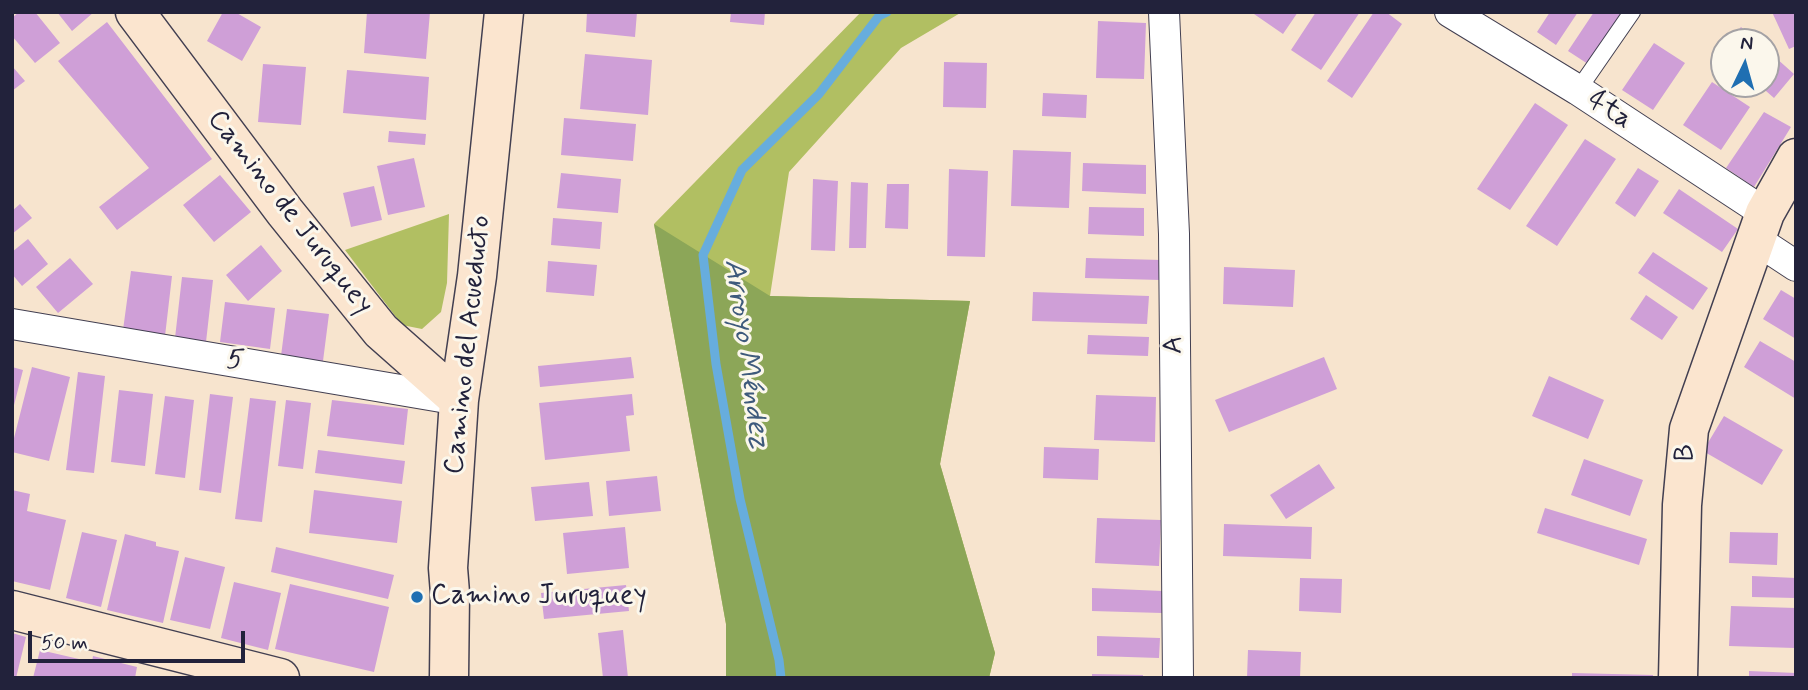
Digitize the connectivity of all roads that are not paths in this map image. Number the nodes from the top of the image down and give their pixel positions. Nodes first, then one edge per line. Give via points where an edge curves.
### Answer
1 (135, 12) edge
2 (504, 12) edge
3 (1164, 12) edge
4 (1450, 12) edge
5 (1632, 12) edge
6 (1578, 90) junction
7 (1796, 158) edge
8 (1760, 226) junction
9 (1796, 266) edge
10 (12, 324) edge
11 (459, 400) junction
12 (12, 610) edge
13 (280, 678) edge
14 (449, 678) edge
15 (1178, 678) edge
16 (1678, 678) edge

1 - 11 street, Camino de Juruquey via 381,331
2 - 11 street, Camino del Acueducto via 477,276
3 - 15 street, A via 1174,234
4 - 6 street, 4ta
5 - 6 lane
6 - 8 street, 4ta
7 - 8 street, B
8 - 9 street, 4ta
8 - 16 street, B via 1689,429 1682,505
10 - 11 street, 5
11 - 14 street, Camino del Acueducto via 448,568
12 - 13 street

